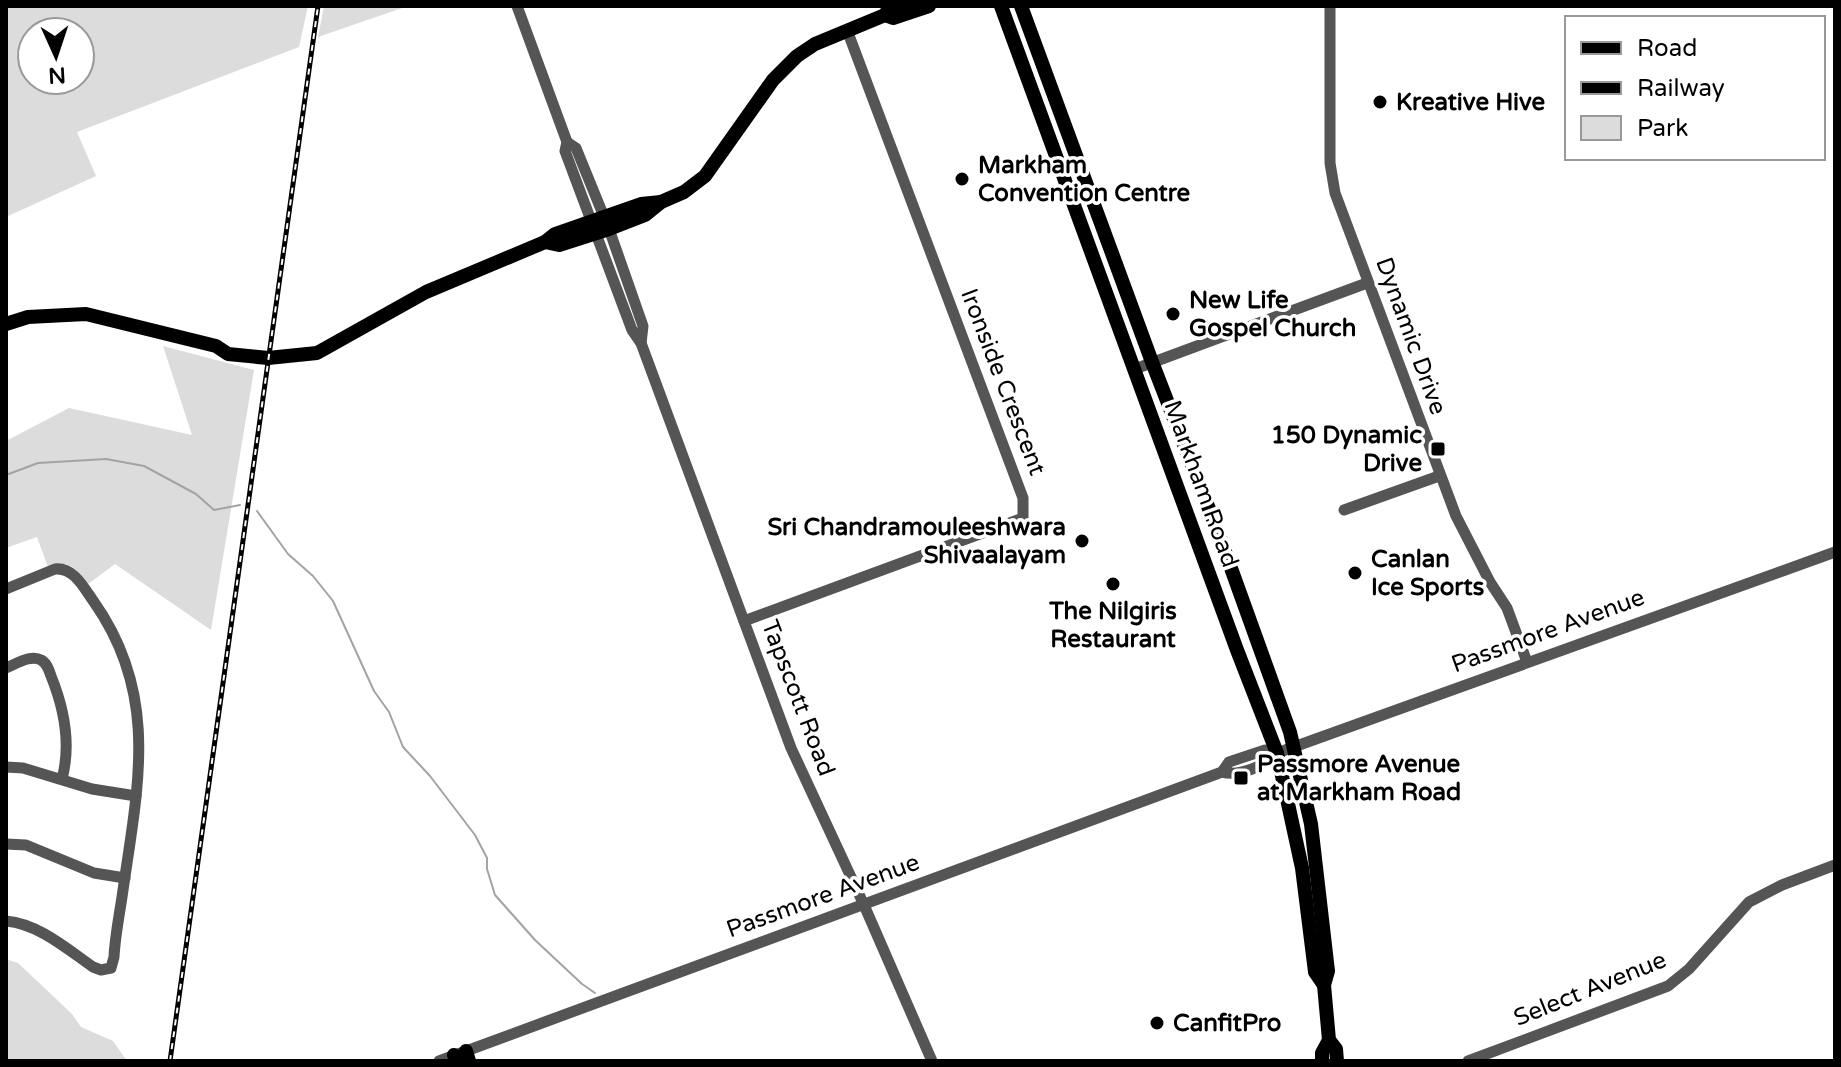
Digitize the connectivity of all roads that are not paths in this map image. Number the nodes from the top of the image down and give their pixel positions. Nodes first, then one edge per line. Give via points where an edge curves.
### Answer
1 (517, 6) edge
2 (929, 6) edge
3 (1001, 6) edge
4 (1021, 6) edge
5 (1330, 6) edge
6 (890, 11) edge
7 (847, 30) junction
8 (600, 226) junction
9 (1367, 283) junction
10 (6, 324) edge
11 (1152, 362) junction
12 (1135, 369) junction
13 (1439, 476) junction
14 (1344, 510) dead end
15 (1835, 552) edge
16 (6, 589) edge
17 (744, 621) junction
18 (1527, 662) junction
19 (6, 668) edge
20 (1293, 747) junction
21 (1277, 753) junction
22 (6, 767) edge
23 (62, 779) junction
24 (136, 796) junction
25 (6, 844) edge
26 (1835, 865) edge
27 (125, 878) junction
28 (864, 905) junction
29 (6, 921) edge
30 (1324, 985) junction
31 (1329, 1040) junction
32 (461, 1057) edge
33 (439, 1061) edge
34 (932, 1061) edge
35 (1322, 1061) edge
36 (1337, 1061) edge
37 (1468, 1061) edge

1 - 8 street, Tapscott Road via 567,142 565,151
2 - 6 main road via 893,18
3 - 12 main road, Markham Road
4 - 11 main road, Markham Road
5 - 9 street, Dynamic Drive via 1330,163
6 - 7 main road
7 - 8 main road via 797,56 773,80 705,176 684,192 641,204
7 - 17 street, Ironside Crescent via 1023,498 1023,518
8 - 10 main road via 555,234 426,292 324,348 316,343 269,350 216,346 86,314 28,317
8 - 17 street, Tapscott Road via 643,326 641,343
9 - 11 street
9 - 13 street, Dynamic Drive
11 - 12 street
11 - 20 main road, Markham Road
12 - 21 main road, Markham Road
13 - 14 street
13 - 18 street, Dynamic Drive via 1507,608
15 - 18 street, Passmore Avenue
16 - 24 street via 61,568 73,574 100,609 120,648 134,694 140,739
17 - 28 street, Tapscott Road via 791,748
18 - 20 street, Passmore Avenue
19 - 23 street via 35,658 49,670 65,729
20 - 21 street, Passmore Avenue
20 - 30 main road, Markham Road via 1311,824 1328,971
21 - 28 street, Passmore Avenue via 1269,762 1232,775 1222,772
21 - 30 main road, Markham Road via 1302,868 1315,972
22 - 23 street
23 - 24 street
24 - 27 street
25 - 27 street via 26,845 94,873
26 - 37 street, Select Avenue via 1749,902 1668,986
27 - 29 street via 111,968 93,967 45,934
28 - 32 street, Passmore Avenue
28 - 34 street, Tapscott Road
30 - 31 main road, Markham Road
31 - 35 main road, Markham Road
31 - 36 main road, Markham Road
32 - 33 street, Passmore Avenue

